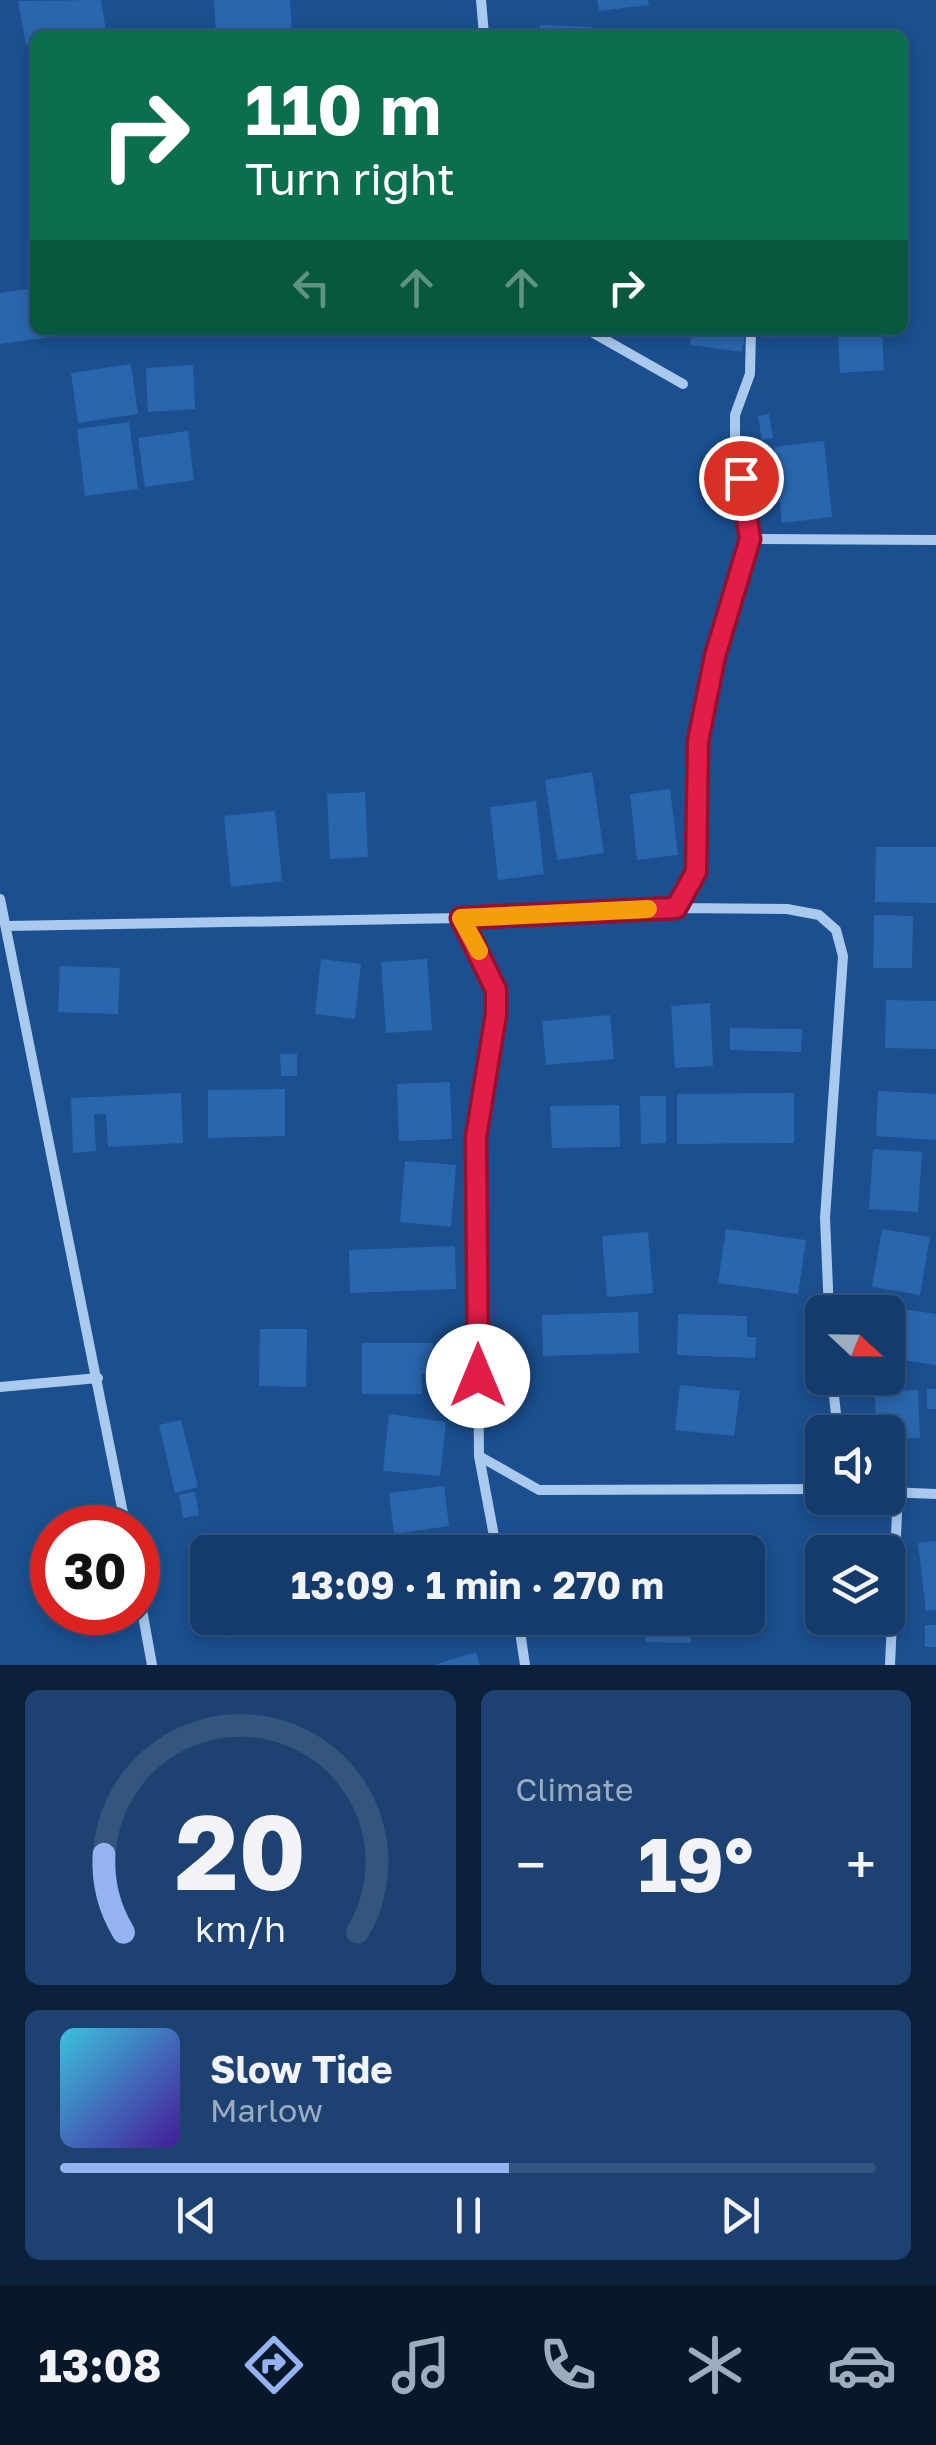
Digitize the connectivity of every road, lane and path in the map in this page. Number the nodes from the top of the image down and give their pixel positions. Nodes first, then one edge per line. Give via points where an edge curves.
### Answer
1 (481, 0) edge
2 (484, 30) edge
3 (597, 335) edge
4 (751, 335) edge
5 (682, 384) dead end
6 (750, 539) junction
7 (936, 540) edge
8 (0, 899) edge
9 (676, 908) junction
10 (461, 918) junction
11 (6, 926) junction
12 (828, 1295) edge
13 (98, 1378) junction
14 (0, 1387) edge
15 (479, 1456) junction
16 (805, 1488) edge
17 (905, 1493) edge
18 (936, 1494) edge
19 (122, 1505) edge
20 (892, 1515) edge
21 (494, 1535) edge
22 (147, 1635) edge
23 (521, 1635) edge
24 (152, 1665) edge
25 (526, 1665) edge
26 (890, 1665) edge

1 - 2 street
3 - 5 street
4 - 6 street via 735,441
6 - 7 street
6 - 9 street via 698,741 696,872
8 - 11 street
9 - 10 street
9 - 12 street via 787,909 819,915 836,930 843,956 825,1218
10 - 11 street
10 - 15 street via 496,990 476,1137
11 - 13 street
13 - 14 street
13 - 19 street
15 - 16 street via 539,1490
15 - 21 street
17 - 18 street
20 - 26 street
22 - 24 street
23 - 25 street

